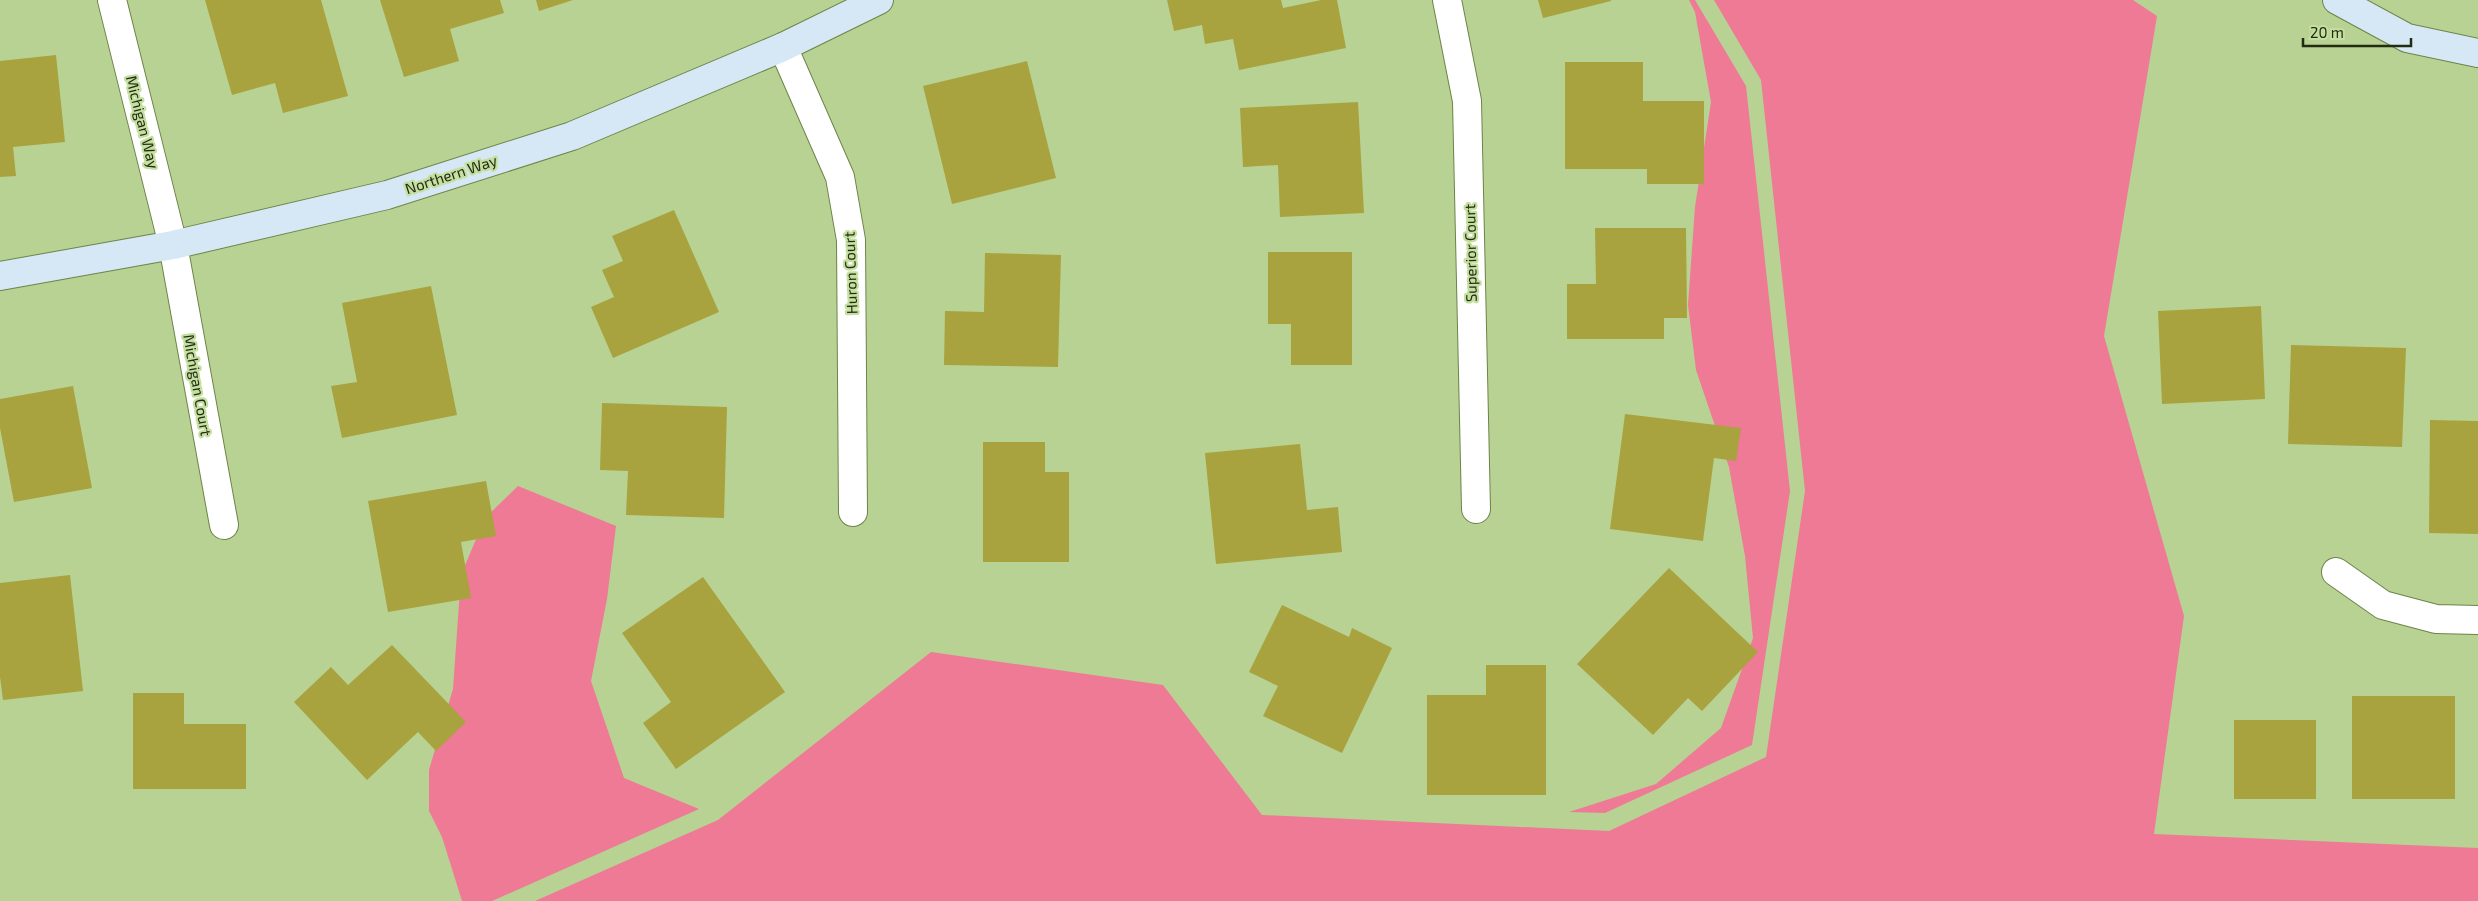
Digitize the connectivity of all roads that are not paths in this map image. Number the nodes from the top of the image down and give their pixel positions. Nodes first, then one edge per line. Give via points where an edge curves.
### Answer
1 (112, 0) edge
2 (879, 0) edge
3 (1447, 0) edge
4 (2337, 0) edge
5 (783, 47) junction
6 (2478, 53) edge
7 (173, 245) junction
8 (0, 276) edge
9 (1476, 509) dead end
10 (853, 512) dead end
11 (224, 525) dead end
12 (2336, 572) dead end
13 (2478, 620) edge

1 - 7 street, Michigan Way
2 - 5 street, Northern Way
3 - 9 street, Superior Court via 1467,101
4 - 6 street via 2407,38
5 - 7 street, Northern Way via 572,136 387,195
5 - 10 street, Huron Court via 840,177 851,240
7 - 8 street, Northern Way
7 - 11 street, Michigan Court
12 - 13 street via 2383,605 2436,619

